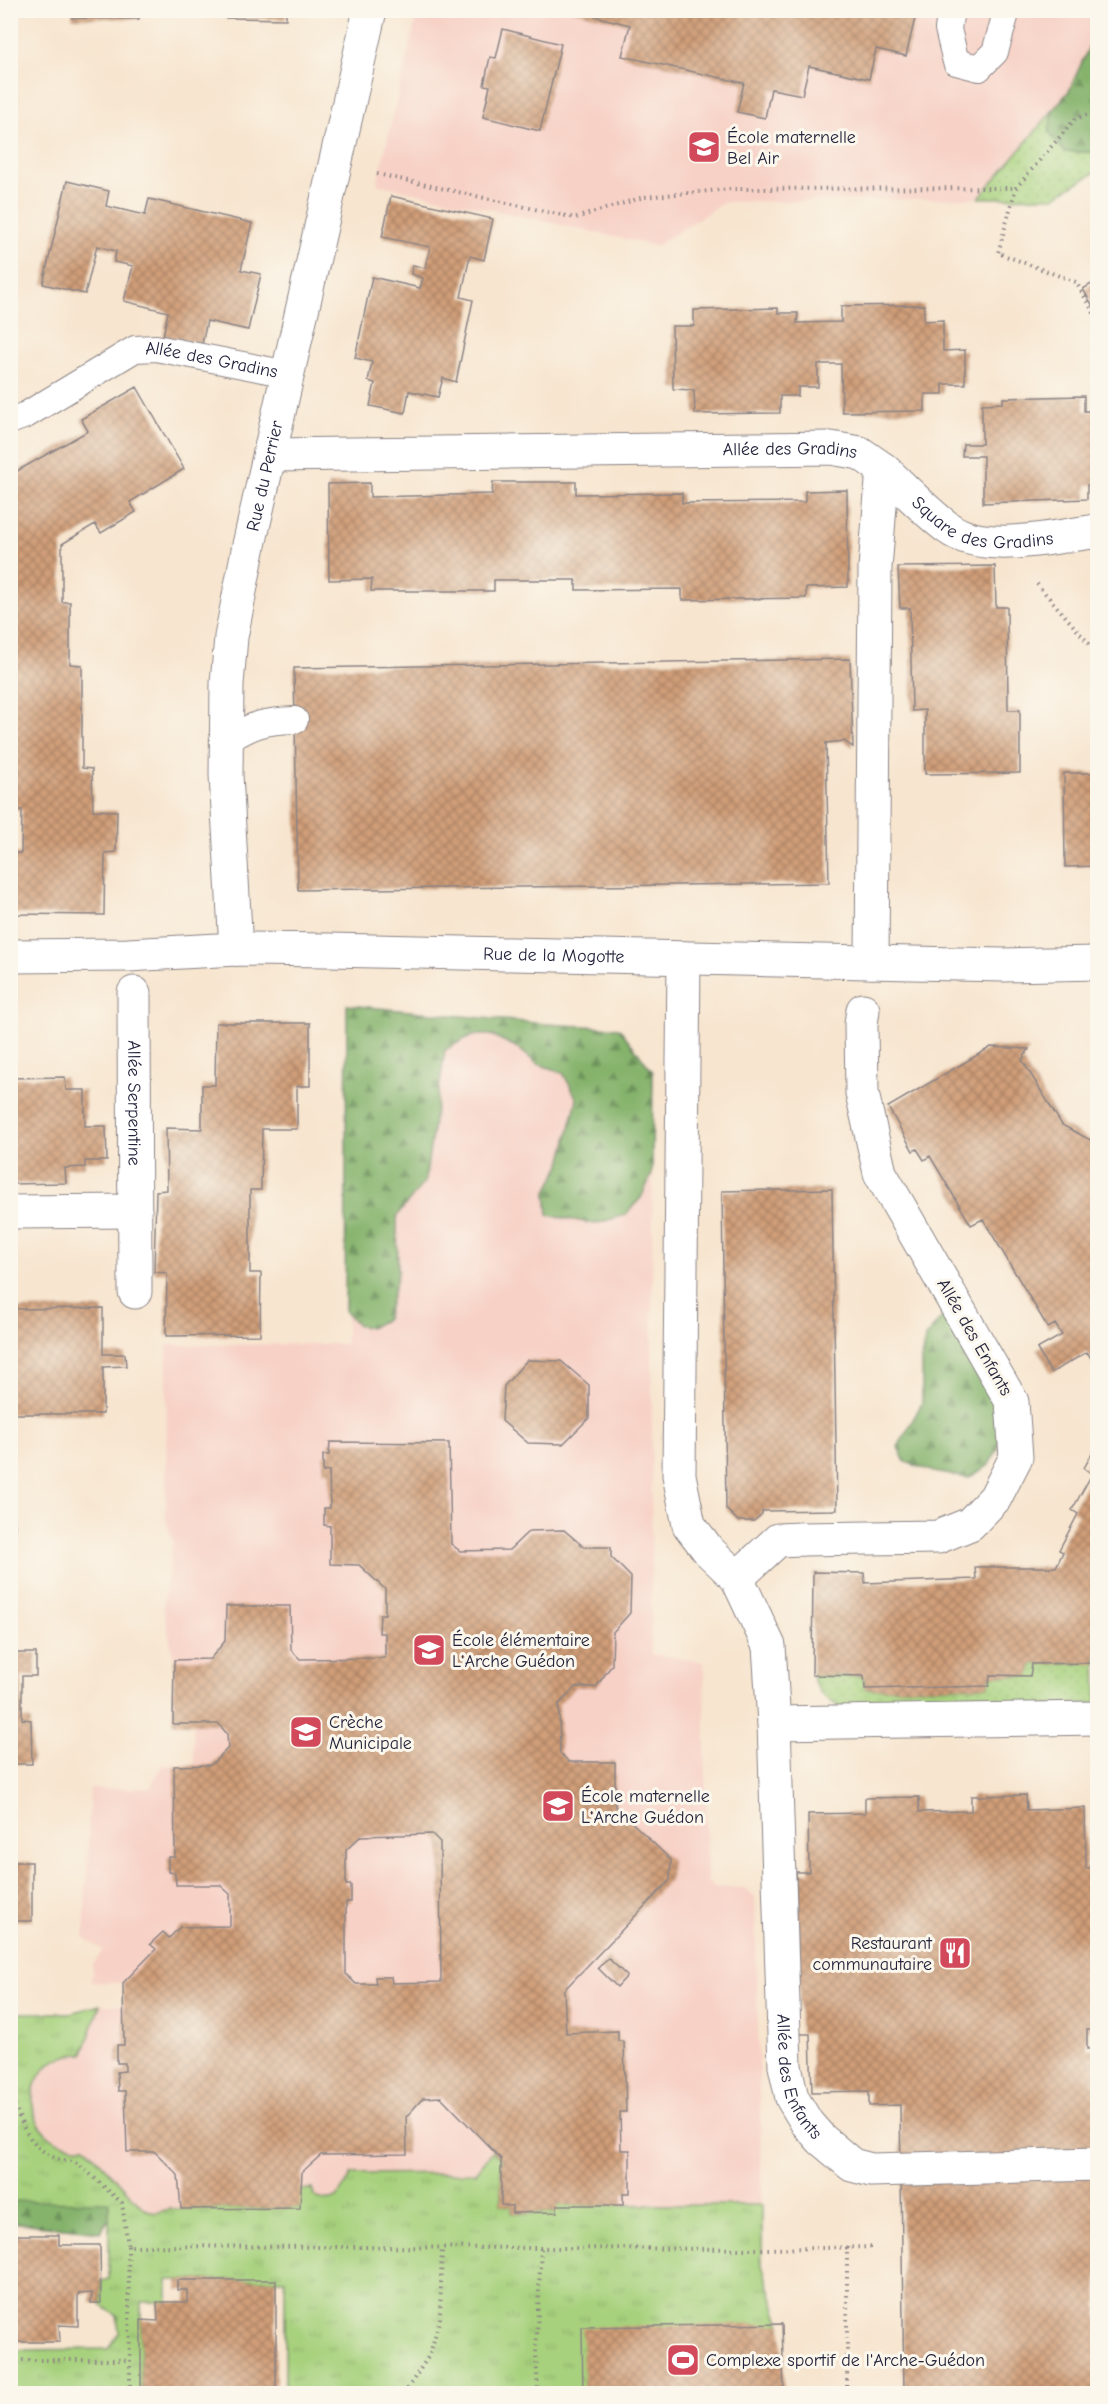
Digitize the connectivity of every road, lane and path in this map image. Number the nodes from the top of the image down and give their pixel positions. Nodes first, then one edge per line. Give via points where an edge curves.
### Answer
1 (370, 10) edge
2 (951, 10) edge
3 (1007, 10) edge
4 (1098, 111) edge
5 (335, 164) junction
6 (1016, 188) junction
7 (1098, 320) edge
8 (288, 374) junction
9 (10, 421) edge
10 (270, 455) junction
11 (883, 469) junction
12 (1098, 531) edge
13 (1002, 543) junction
14 (1098, 654) edge
15 (295, 720) dead end
16 (226, 741) junction
17 (236, 949) junction
18 (10, 956) edge
19 (684, 958) junction
20 (872, 962) junction
21 (1098, 963) edge
22 (134, 993) dead end
23 (863, 1010) dead end
24 (135, 1211) junction
25 (10, 1212) edge
26 (135, 1292) dead end
27 (737, 1578) junction
28 (1098, 1718) edge
29 (774, 1723) junction
30 (13, 2104) edge
31 (1098, 2164) edge
32 (129, 2246) junction
33 (442, 2247) junction
34 (847, 2247) junction
35 (872, 2247) dead end
36 (541, 2248) junction
37 (10, 2360) edge
38 (130, 2360) junction
39 (130, 2394) edge
40 (405, 2394) edge
41 (538, 2394) edge
42 (848, 2394) edge

1 - 5 street, Rue du Perrier
2 - 3 lane via 948,29 956,62 979,68 995,52
4 - 6 path via 1075,119
5 - 6 path via 575,218 644,197 731,189
5 - 8 street, Rue du Perrier
6 - 7 path via 998,253 1076,282
8 - 9 lane, Allée des Gradins via 156,348 135,349
8 - 10 street, Rue du Perrier
10 - 11 street, Allée des Gradins via 831,448 860,453
10 - 16 street, Rue du Perrier via 231,637
11 - 13 street, Square des Gradins via 950,530 974,540
11 - 20 street via 875,568
12 - 13 street, Square des Gradins
13 - 14 path
15 - 16 lane via 266,721
16 - 17 street, Rue du Perrier
17 - 18 street, Rue de la Mogotte via 128,956
17 - 19 street, Rue de la Mogotte
19 - 20 street, Rue de la Mogotte
19 - 27 street, Allée des Enfants via 680,1475 689,1525 708,1551
20 - 21 street, Rue de la Mogotte
22 - 24 street, Allée Serpentine
23 - 27 street, Allée des Enfants via 862,1093 880,1173 1012,1402 1016,1456 995,1498 969,1524 938,1537 778,1540
24 - 25 street
24 - 26 street, Allée Serpentine
27 - 29 street, Allée des Enfants via 769,1646
28 - 29 street
29 - 31 street, Allée des Enfants via 785,2066 792,2098 807,2123 852,2165 871,2170
30 - 32 path via 24,2132 34,2144 45,2153 74,2162 122,2203
32 - 33 path
32 - 38 path
33 - 36 path
33 - 40 path via 440,2318 430,2354
34 - 35 path
34 - 36 path
34 - 42 path
36 - 41 path
37 - 38 path
38 - 39 path

